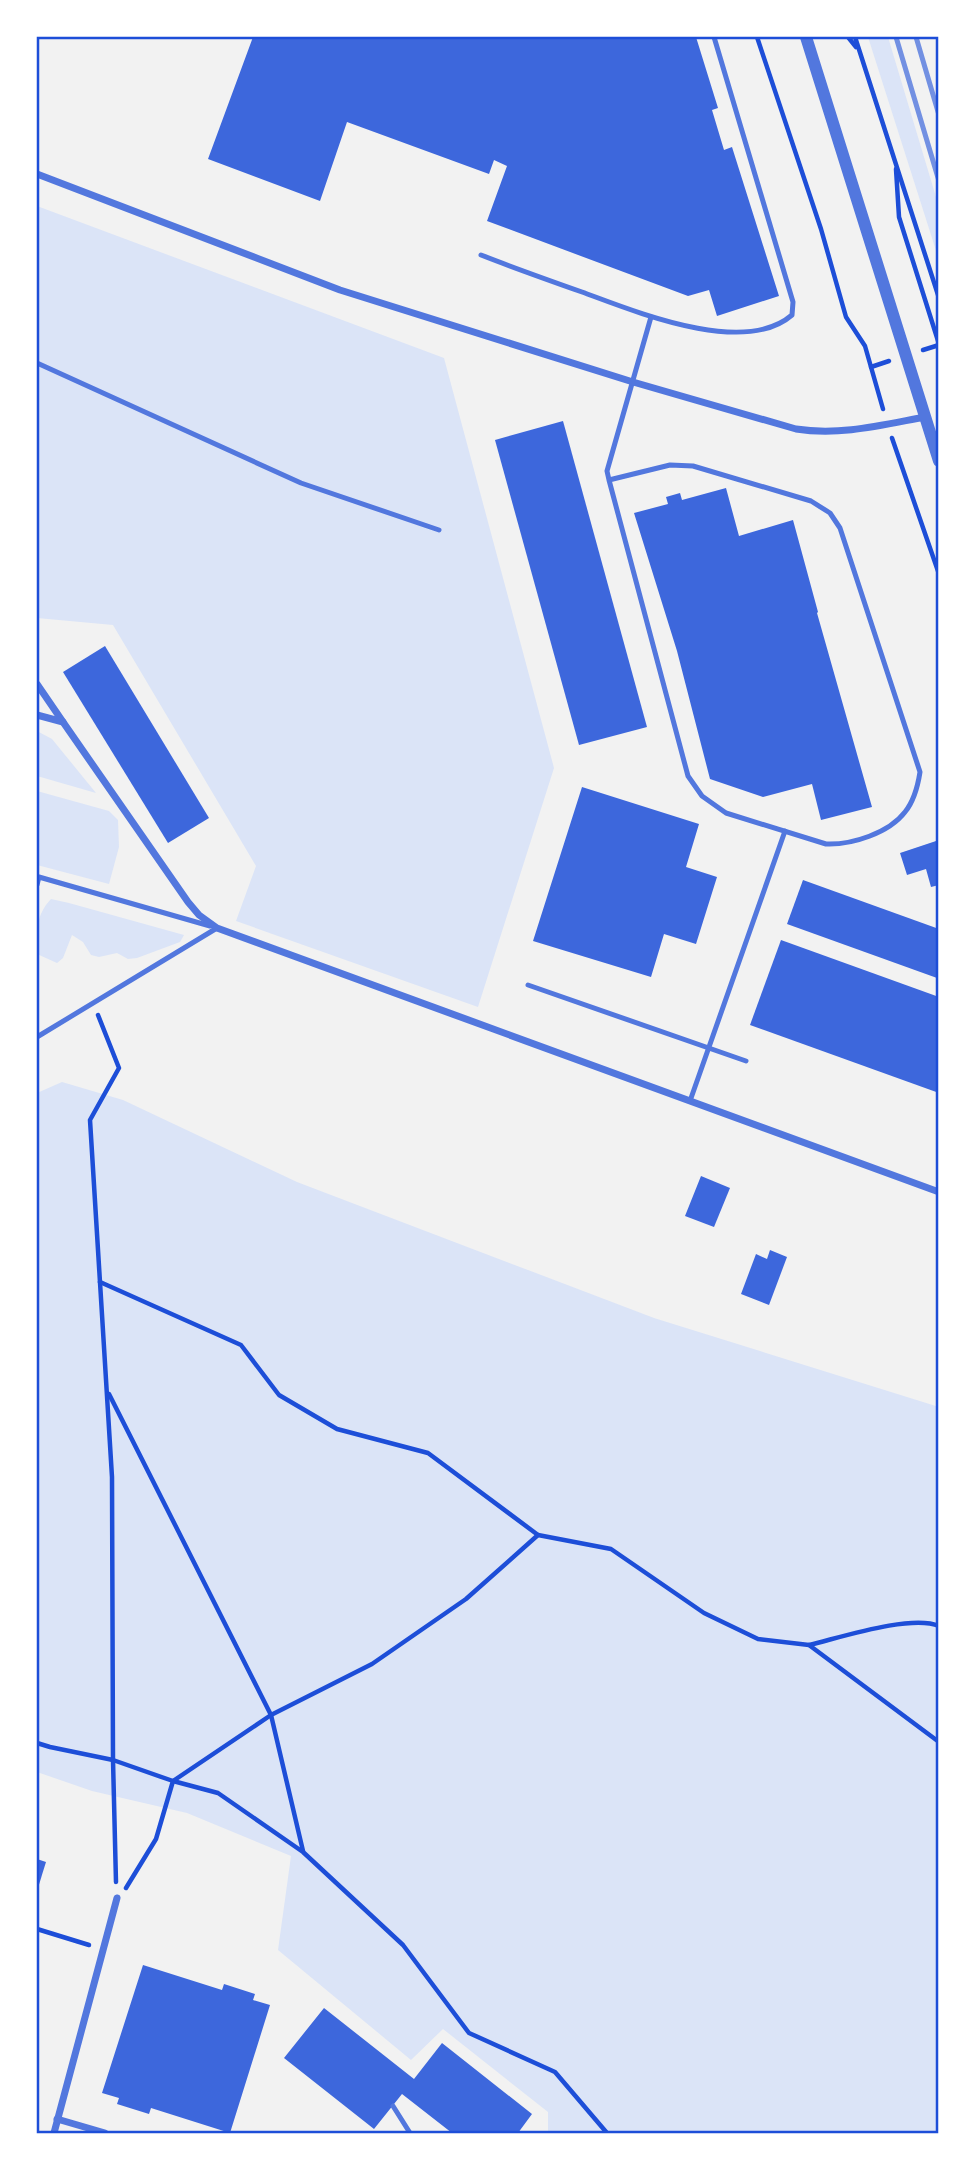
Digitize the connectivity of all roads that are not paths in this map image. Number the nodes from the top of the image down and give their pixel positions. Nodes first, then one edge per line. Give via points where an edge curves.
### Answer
1 (714, 37) edge
2 (806, 37) edge
3 (37, 174) edge
4 (481, 256) dead end
5 (651, 317) junction
6 (37, 363) edge
7 (633, 382) junction
8 (925, 417) junction
9 (939, 461) edge
10 (609, 480) junction
11 (439, 530) dead end
12 (37, 684) edge
13 (37, 715) edge
14 (63, 722) junction
15 (785, 831) junction
16 (37, 885) edge
17 (217, 928) junction
18 (528, 985) dead end
19 (37, 1037) edge
20 (709, 1049) junction
21 (746, 1061) dead end
22 (690, 1101) junction
23 (939, 1192) edge
24 (117, 1898) road end
25 (393, 2106) dead end
26 (57, 2119) junction
27 (54, 2133) edge
28 (106, 2133) edge
29 (410, 2133) edge

1 - 5 lane via 793,302 792,315 781,325 720,332
2 - 8 street
3 - 7 street via 340,290
4 - 5 lane
5 - 7 lane
6 - 11 lane via 301,483
7 - 8 street via 818,432
7 - 10 lane via 607,471
8 - 9 street
10 - 15 lane via 688,776 702,796 726,813
10 - 15 lane via 670,465 693,466 811,501 830,513 841,528 920,772 917,789 905,813 877,834 842,845
12 - 14 street
13 - 14 street
14 - 17 street via 188,902
15 - 20 lane
16 - 17 lane via 39,877
17 - 19 lane
17 - 22 street
18 - 20 lane
20 - 21 lane
20 - 22 lane
22 - 23 street
24 - 26 street
25 - 29 lane
26 - 27 street
26 - 28 street

